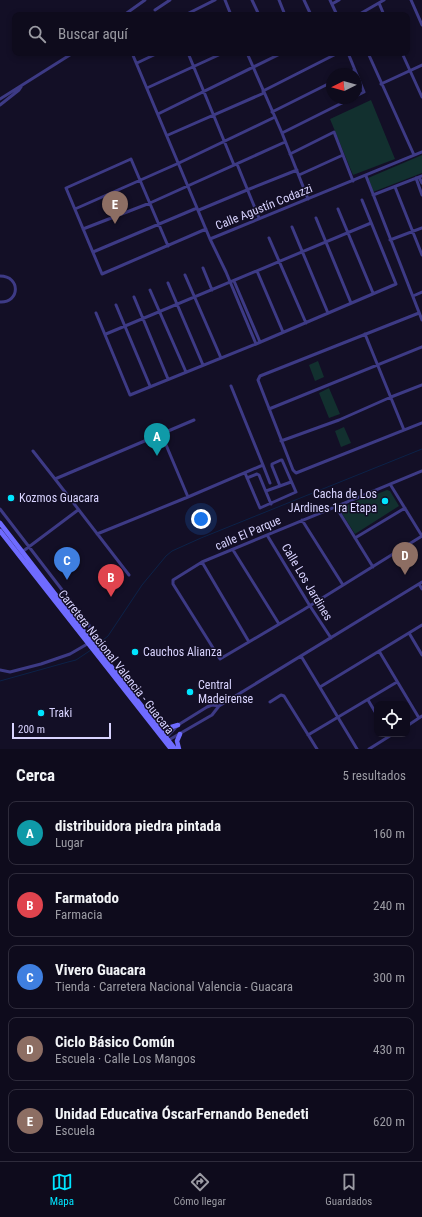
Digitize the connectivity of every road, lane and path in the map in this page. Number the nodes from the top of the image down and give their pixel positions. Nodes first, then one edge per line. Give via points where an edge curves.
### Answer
1 (145, 0) edge
2 (160, 0) edge
3 (170, 0) edge
4 (215, 0) edge
5 (225, 0) edge
6 (252, 0) edge
7 (279, 0) edge
8 (304, 0) edge
9 (339, 0) edge
10 (384, 0) edge
11 (411, 0) edge
12 (331, 2) edge
13 (379, 3) junction
14 (163, 5) junction
15 (155, 10) dead end
16 (128, 12) edge
17 (191, 12) edge
18 (230, 12) edge
19 (258, 12) edge
20 (284, 12) edge
21 (310, 12) edge
22 (336, 12) edge
23 (363, 12) edge
24 (383, 12) edge
25 (422, 25) edge
26 (68, 56) edge
27 (134, 56) edge
28 (152, 56) edge
29 (189, 56) edge
30 (217, 56) edge
31 (248, 56) edge
32 (274, 56) edge
33 (332, 56) edge
34 (349, 56) edge
35 (369, 56) edge
36 (404, 56) edge
37 (137, 63) junction
38 (422, 65) edge
39 (194, 67) junction
40 (253, 68) junction
41 (354, 68) edge
42 (411, 70) junction
43 (381, 84) junction
44 (326, 85) edge
45 (21, 87) junction
46 (148, 88) junction
47 (204, 91) junction
48 (264, 92) junction
49 (422, 97) edge
50 (0, 99) edge
51 (340, 104) edge
52 (0, 105) edge
53 (272, 112) junction
54 (158, 114) junction
55 (214, 116) junction
56 (274, 117) junction
57 (282, 133) junction
58 (168, 135) junction
59 (224, 141) junction
60 (285, 142) junction
61 (422, 152) edge
62 (290, 154) junction
63 (343, 155) junction
64 (414, 155) junction
65 (178, 163) junction
66 (236, 164) junction
67 (297, 170) junction
68 (299, 175) junction
69 (366, 176) junction
70 (419, 177) edge
71 (140, 180) junction
72 (353, 181) junction
73 (422, 183) edge
74 (187, 185) junction
75 (395, 186) junction
76 (247, 190) junction
77 (422, 194) edge
78 (373, 195) junction
79 (308, 199) junction
80 (362, 200) dead end
81 (150, 203) junction
82 (75, 209) junction
83 (198, 209) junction
84 (338, 209) dead end
85 (259, 218) junction
86 (316, 218) dead end
87 (371, 223) junction
88 (159, 224) junction
89 (292, 227) dead end
90 (422, 228) edge
91 (83, 229) junction
92 (206, 229) junction
93 (413, 232) junction
94 (348, 233) junction
95 (270, 238) dead end
96 (210, 239) junction
97 (390, 240) junction
98 (326, 242) junction
99 (168, 246) junction
100 (93, 252) junction
101 (302, 252) junction
102 (422, 255) edge
103 (280, 262) junction
104 (203, 268) dead end
105 (257, 271) junction
106 (185, 275) dead end
107 (0, 276) edge
108 (234, 281) junction
109 (230, 282) junction
110 (168, 283) dead end
111 (150, 290) dead end
112 (212, 290) junction
113 (422, 292) edge
114 (373, 293) junction
115 (413, 296) junction
116 (134, 297) dead end
117 (194, 297) junction
118 (0, 302) edge
119 (351, 303) junction
120 (178, 304) junction
121 (116, 306) dead end
122 (160, 312) junction
123 (96, 313) dead end
124 (328, 313) junction
125 (419, 313) junction
126 (143, 319) junction
127 (422, 320) edge
128 (306, 322) junction
129 (125, 326) junction
130 (283, 332) junction
131 (106, 334) junction
132 (365, 334) junction
133 (260, 342) junction
134 (256, 344) junction
135 (422, 347) edge
136 (221, 358) junction
137 (203, 365) junction
138 (378, 365) junction
139 (186, 372) junction
140 (168, 379) junction
141 (422, 385) edge
142 (150, 386) junction
143 (231, 386) dead end
144 (391, 397) junction
145 (269, 409) junction
146 (194, 420) dead end
147 (422, 423) edge
148 (404, 430) junction
149 (161, 433) junction
150 (281, 441) junction
151 (34, 451) dead end
152 (263, 465) junction
153 (422, 471) edge
154 (245, 473) junction
155 (247, 478) junction
156 (55, 479) junction
157 (292, 482) junction
158 (270, 483) dead end
159 (390, 484) junction
160 (280, 486) junction
161 (266, 491) junction
162 (188, 497) junction
163 (271, 504) junction
164 (336, 507) junction
165 (405, 508) junction
166 (0, 509) edge
167 (78, 510) junction
168 (302, 520) junction
169 (0, 523) edge
170 (0, 531) edge
171 (97, 534) junction
172 (267, 535) junction
173 (355, 538) junction
174 (30, 546) junction
175 (233, 550) junction
176 (20, 553) junction
177 (202, 562) junction
178 (373, 567) junction
179 (130, 575) dead end
180 (420, 583) edge
181 (343, 585) junction
182 (422, 590) edge
183 (311, 605) junction
184 (279, 624) junction
185 (422, 625) edge
186 (409, 634) junction
187 (331, 638) junction
188 (249, 642) junction
189 (93, 646) junction
190 (379, 652) junction
191 (422, 655) edge
192 (301, 656) junction
193 (0, 670) edge
194 (397, 682) junction
195 (320, 687) junction
196 (368, 700) junction
197 (270, 702) dead end
198 (219, 706) junction
199 (374, 710) edge
200 (338, 717) junction
201 (421, 717) edge
202 (156, 724) junction
203 (410, 724) edge
204 (178, 725) junction
205 (180, 734) junction
206 (308, 735) junction
207 (386, 737) edge
208 (166, 740) junction
209 (172, 749) edge
210 (176, 749) edge
211 (179, 749) edge
212 (317, 749) edge
213 (357, 749) edge
214 (369, 749) edge

1 - 16 street
2 - 14 street
3 - 14 street
4 - 17 street
5 - 18 street
6 - 19 street
7 - 20 street
8 - 21 street
9 - 12 street
10 - 13 street
11 - 25 street
12 - 22 street
13 - 23 street
13 - 24 street
14 - 15 street
26 - 45 street
27 - 37 street, Calle Agustín Codazzi
28 - 37 street
29 - 39 street
30 - 39 street
31 - 40 street
32 - 40 street
33 - 48 street
34 - 41 street
35 - 43 street
36 - 42 street
37 - 46 street, Calle Agustín Codazzi
38 - 42 street
39 - 46 street
39 - 47 street
40 - 47 street
40 - 48 street
42 - 43 street
42 - 49 street
43 - 64 street
44 - 53 street
45 - 50 street
45 - 52 street
46 - 54 street, Calle Agustín Codazzi
47 - 54 street
47 - 55 street
48 - 53 street
48 - 55 street
51 - 57 street
53 - 56 street
54 - 58 street, Calle Agustín Codazzi
55 - 58 street
55 - 59 street
56 - 57 street
56 - 59 street
57 - 60 street
58 - 65 street, Calle Agustín Codazzi
59 - 65 street
59 - 66 street
60 - 62 street
60 - 66 street
61 - 64 street, Calle Agustín Codazzi
62 - 63 street via 334,132
62 - 67 street
63 - 68 street
63 - 72 street
64 - 69 street, Calle Agustín Codazzi
65 - 71 street
65 - 74 street, Calle Agustín Codazzi
66 - 74 street
66 - 76 street
67 - 68 street
67 - 76 street
68 - 79 street
69 - 72 street, Calle Agustín Codazzi
69 - 78 street
70 - 73 street
70 - 75 street
70 - 77 street
71 - 81 street
71 - 82 street
71 - 82 street via 131,159 66,188
72 - 79 street, Calle Agustín Codazzi
74 - 81 street
74 - 83 street, Calle Agustín Codazzi
75 - 78 street
75 - 93 street
76 - 83 street
76 - 85 street
78 - 97 street
79 - 85 street, Calle Agustín Codazzi
80 - 87 street
81 - 88 street
81 - 91 street
82 - 91 street
83 - 88 street
83 - 92 street, Calle Agustín Codazzi
84 - 94 street
85 - 96 street, Calle Agustín Codazzi
86 - 98 street
87 - 94 street
87 - 114 street via 396,284
88 - 99 street
88 - 100 street
89 - 101 street
90 - 93 street
91 - 100 street
92 - 96 street, Calle Agustín Codazzi
92 - 99 street
93 - 97 street
93 - 102 street
94 - 98 street
94 - 114 street
95 - 103 street
96 - 109 street
97 - 115 street
98 - 101 street
98 - 119 street
99 - 100 street via 102,274
101 - 103 street
101 - 124 street
103 - 105 street
103 - 128 street
104 - 112 street
105 - 108 street
105 - 130 street
106 - 117 street
107 - 118 street via 13,281 16,291 7,302
108 - 109 street
108 - 133 street
109 - 112 street
109 - 134 street
110 - 120 street
111 - 122 street
112 - 117 street
113 - 115 street
114 - 119 street
115 - 125 street
116 - 126 street
117 - 120 street
117 - 136 street
119 - 124 street
120 - 122 street
120 - 137 street
121 - 129 street
122 - 126 street
122 - 139 street
123 - 131 street
124 - 128 street
125 - 127 street
125 - 132 street
126 - 129 street
126 - 140 street
128 - 130 street
129 - 131 street
129 - 142 street
130 - 133 street
131 - 142 street via 130,394
132 - 138 street
132 - 145 street via 260,376 258,380
133 - 134 street
134 - 136 street
135 - 138 street
136 - 137 street
137 - 139 street
138 - 144 street
138 - 145 street
139 - 140 street
140 - 142 street
141 - 144 street
143 - 152 street
144 - 148 street
144 - 150 street via 339,420
145 - 150 street
146 - 149 street
147 - 148 street
148 - 150 street via 296,473
149 - 156 street
149 - 162 street
151 - 156 street
152 - 154 street
152 - 158 street
153 - 159 street, calle El Parque
154 - 155 street
154 - 162 street
155 - 161 street via 258,474
155 - 163 street via 259,508
156 - 167 street
157 - 160 street
157 - 160 street via 280,460 272,466
157 - 163 street via 295,493
159 - 164 street, calle El Parque
159 - 165 street
160 - 161 street
161 - 163 street
162 - 171 street
164 - 168 street, calle El Parque
164 - 173 street
165 - 173 street
165 - 178 street via 422,536
166 - 174 street
167 - 171 street
167 - 174 street
168 - 172 street, calle El Parque
168 - 181 street
169 - 176 main road, Carretera Nacional Valencia - Guacara
170 - 176 main road, Carretera Nacional Valencia - Guacara
171 - 179 street
172 - 175 street, calle El Parque
172 - 183 street, Calle Los Jardines
173 - 178 street
174 - 176 street
174 - 189 street via 89,625
175 - 177 street, calle El Parque
175 - 184 street
176 - 189 main road, Carretera Nacional Valencia - Guacara
177 - 188 street
177 - 188 street, calle El Parque via 173,580 173,584 220,659
178 - 181 street
180 - 182 street
180 - 187 street
181 - 183 street
183 - 184 street
183 - 187 street, Calle Los Jardines
184 - 188 street
185 - 186 street
186 - 190 street
186 - 191 street
187 - 192 street
189 - 193 street via 41,664 10,672
189 - 202 main road, Carretera Nacional Valencia - Guacara
189 - 208 main road, Carretera Nacional Valencia - Guacara
190 - 194 street
190 - 195 street
192 - 195 street
192 - 198 street
194 - 196 street
194 - 201 street
195 - 200 street
196 - 199 street
196 - 200 street
197 - 206 street via 281,695 284,696
198 - 204 street via 207,707
198 - 205 street via 212,715
200 - 206 street
200 - 213 street
201 - 203 street
202 - 204 main road via 168,728
202 - 208 main road, Carretera Nacional Valencia - Guacara
204 - 208 street
205 - 208 street
205 - 211 main road via 177,743
206 - 212 street
207 - 214 street
208 - 209 main road, Carretera Nacional Valencia - Guacara
208 - 210 main road, Carretera Nacional Valencia - Guacara

